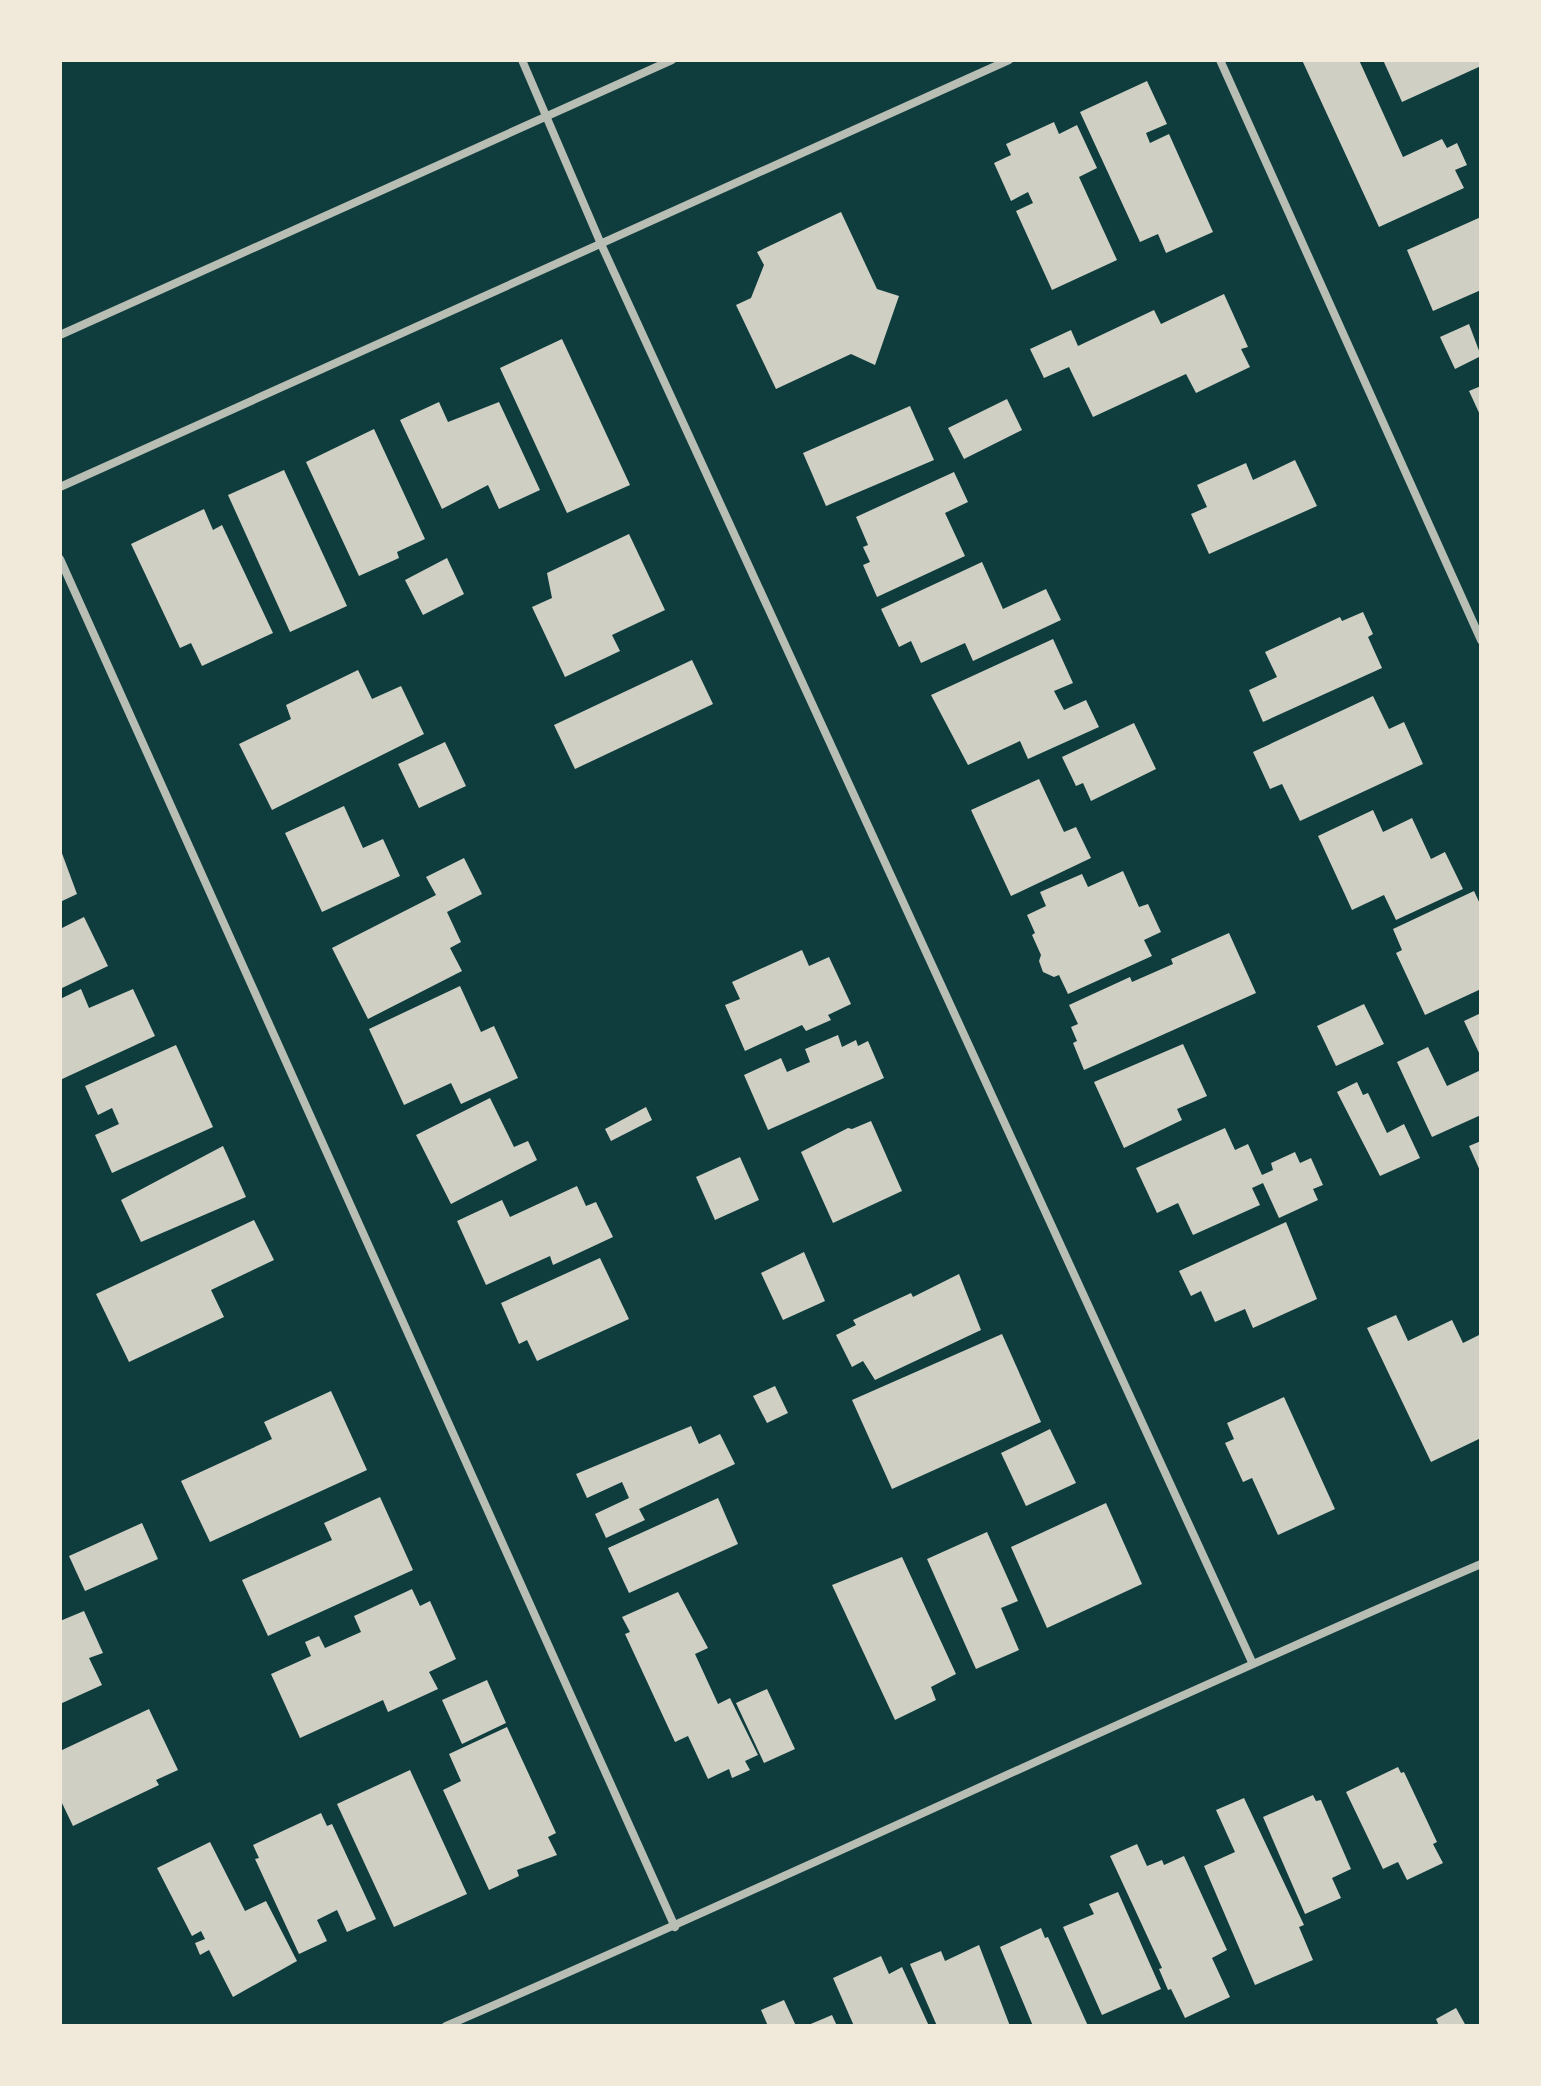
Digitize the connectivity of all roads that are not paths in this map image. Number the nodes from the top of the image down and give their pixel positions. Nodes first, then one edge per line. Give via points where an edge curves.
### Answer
1 (522, 60) edge
2 (672, 60) edge
3 (1009, 60) edge
4 (1220, 60) edge
5 (547, 116) junction
6 (601, 244) junction
7 (60, 335) edge
8 (60, 487) edge
9 (60, 559) edge
10 (1481, 640) edge
11 (1481, 1564) edge
12 (1252, 1662) junction
13 (675, 1927) junction
14 (446, 2026) edge

1 - 5 street
2 - 5 street
3 - 6 street
4 - 10 street
5 - 6 street
5 - 7 street
6 - 8 street
6 - 12 street
9 - 13 street
11 - 12 street
12 - 13 street
13 - 14 street

